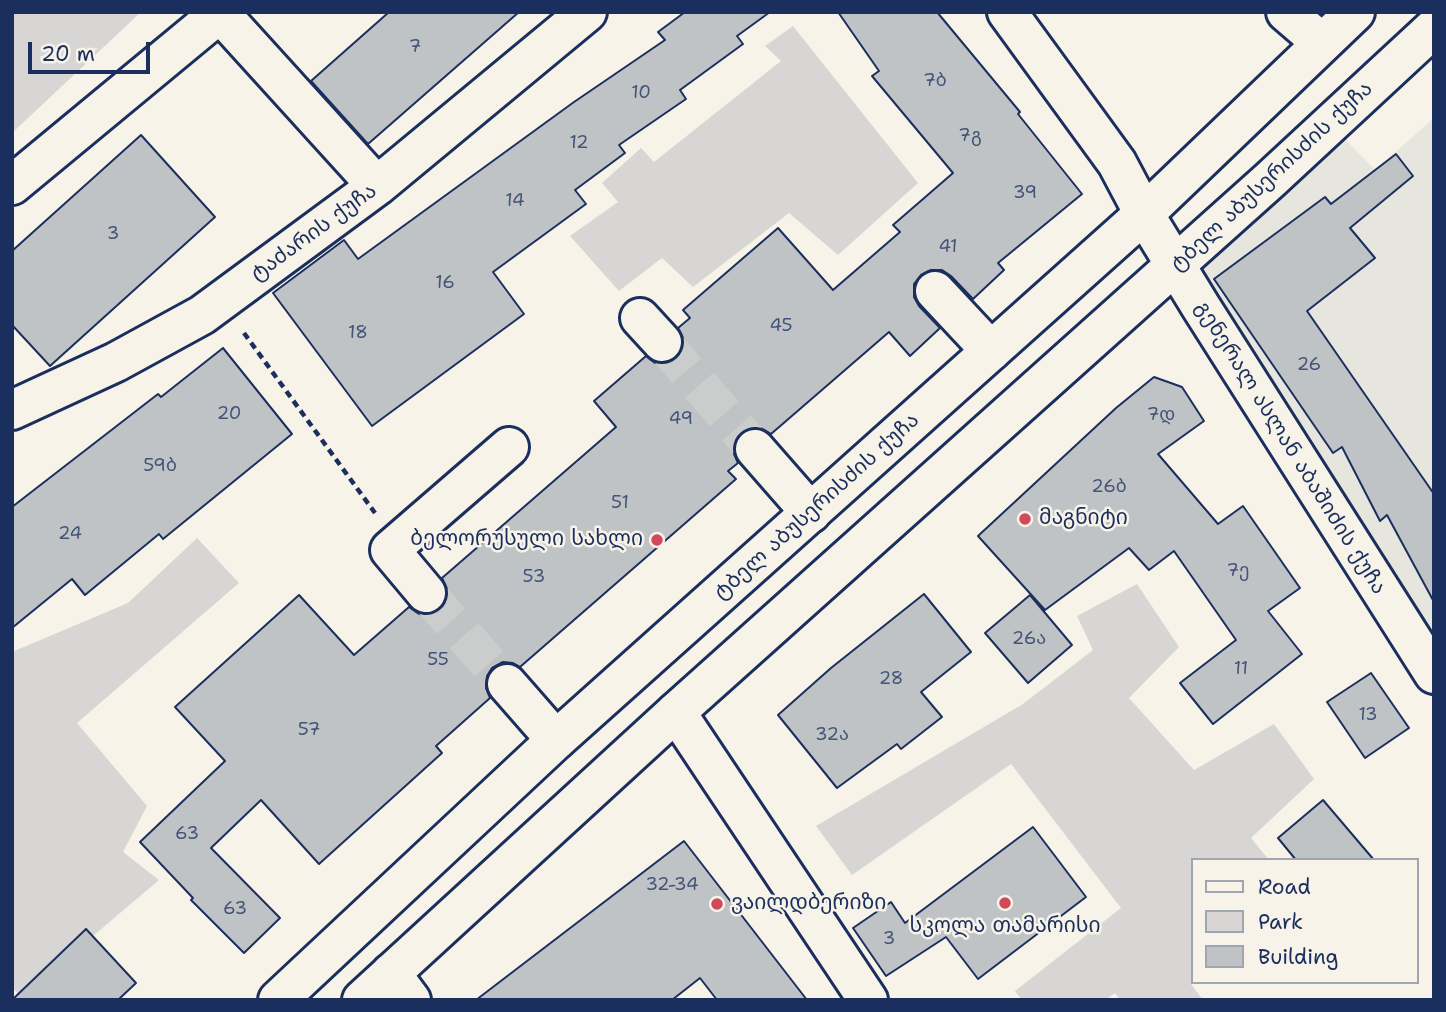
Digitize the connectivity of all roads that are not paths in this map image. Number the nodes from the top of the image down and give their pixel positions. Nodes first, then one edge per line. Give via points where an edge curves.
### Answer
1 (587, 12) edge
2 (1006, 12) edge
3 (1286, 12) edge
4 (1355, 12) edge
5 (220, 13) edge
6 (1434, 28) edge
7 (1322, 43) junction
8 (12, 185) edge
9 (377, 186) junction
10 (1144, 214) junction
11 (1176, 265) junction
12 (935, 291) dead end
13 (990, 351) junction
14 (12, 410) edge
15 (509, 447) dead end
16 (755, 449) tunnel mouth
17 (811, 513) junction
18 (426, 593) tunnel mouth
19 (1434, 674) edge
20 (507, 684) tunnel mouth
21 (676, 712) junction
22 (556, 740) junction
23 (401, 986) edge
24 (278, 1000) edge
25 (362, 1000) edge
26 (868, 1000) edge

1 - 9 main road, ტაძარის ქუჩა
2 - 10 main road, გენერალ ასლან აბაშიძის ქუჩა via 1101,139
3 - 7 main road
4 - 7 main road, ტბელ აბუსერისძის ქუჩა
5 - 8 main road
5 - 9 main road
6 - 11 main road, ტბელ აბუსერისძის ქუჩა
7 - 10 main road, ტბელ აბუსერისძის ქუჩა
9 - 14 main road, ტაძარის ქუჩა via 202,315 116,362
10 - 11 main road, გენერალ ასლან აბაშიძის ქუჩა
10 - 13 main road, ტბელ აბუსერისძის ქუჩა
11 - 19 main road, გენერალ ასლან აბაშიძის ქუჩა
11 - 21 main road, ტბელ აბუსერისძის ქუჩა
12 - 13 main road
13 - 17 main road, ტბელ აბუსერისძის ქუჩა
15 - 18 main road via 390,550
16 - 17 main road
17 - 22 main road, ტბელ აბუსერისძის ქუჩა
20 - 22 main road
21 - 23 main road, ტბელ აბუსერისძის ქუჩა
21 - 26 main road
22 - 24 main road, ტბელ აბუსერისძის ქუჩა
23 - 25 main road, ტბელ აბუსერისძის ქუჩა

